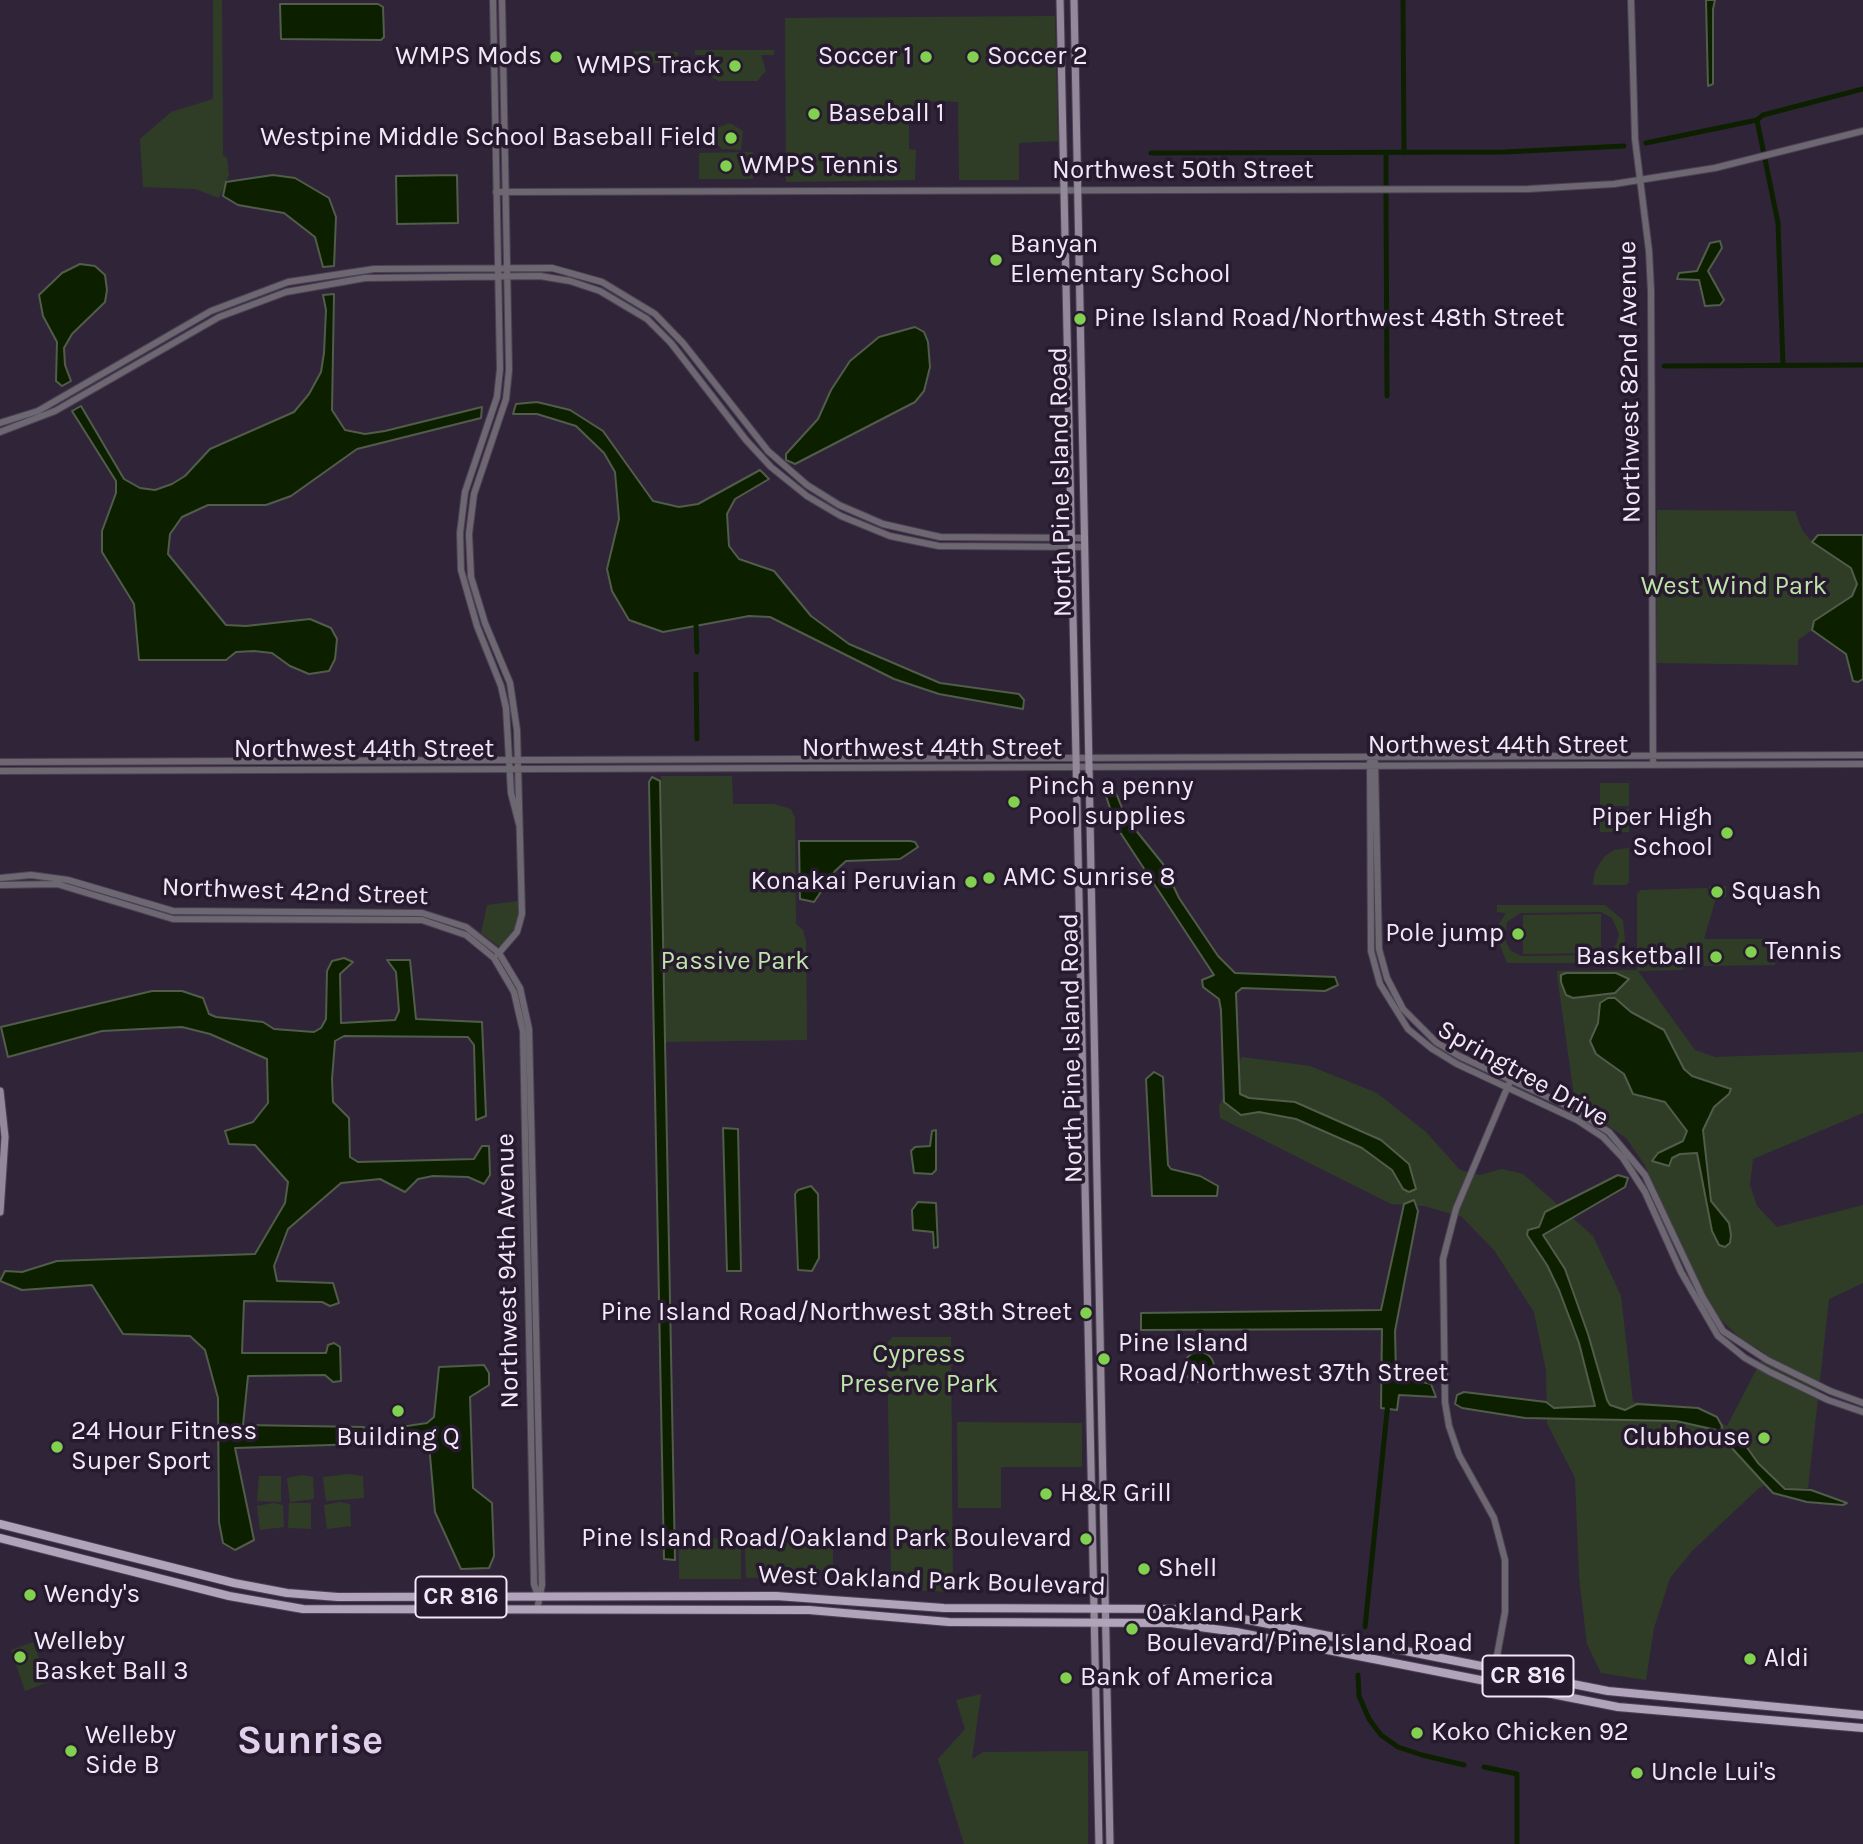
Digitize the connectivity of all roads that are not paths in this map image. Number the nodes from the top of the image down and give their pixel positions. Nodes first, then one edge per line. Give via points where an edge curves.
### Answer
1 (493, 0) edge
2 (502, 0) edge
3 (1060, 0) edge
4 (1074, 0) edge
5 (1631, 0) edge
6 (1863, 131) edge
7 (1640, 181) junction
8 (1065, 190) junction
9 (1076, 190) junction
10 (496, 192) junction
11 (505, 192) junction
12 (498, 266) junction
13 (507, 266) junction
14 (498, 275) junction
15 (507, 275) junction
16 (1067, 306) junction
17 (1079, 324) junction
18 (0, 423) edge
19 (0, 432) edge
20 (1073, 537) junction
21 (1084, 538) junction
22 (1073, 547) junction
23 (1084, 547) junction
24 (1074, 614) junction
25 (1086, 673) junction
26 (1863, 755) edge
27 (1491, 756) junction
28 (1653, 756) junction
29 (1076, 757) junction
30 (1089, 757) junction
31 (1372, 757) junction
32 (508, 760) junction
33 (517, 760) junction
34 (0, 762) edge
35 (1653, 764) junction
36 (1863, 764) edge
37 (1491, 765) junction
38 (1368, 766) junction
39 (1377, 766) junction
40 (1076, 768) junction
41 (1090, 768) junction
42 (509, 769) junction
43 (520, 769) junction
44 (0, 771) edge
45 (520, 829) junction
46 (0, 878) edge
47 (0, 885) edge
48 (496, 955) junction
49 (1511, 1079) junction
50 (1508, 1087) junction
51 (0, 1091) edge
52 (0, 1212) edge
53 (1863, 1403) edge
54 (1863, 1412) edge
55 (0, 1524) edge
56 (0, 1538) edge
57 (538, 1597) junction
58 (1093, 1608) junction
59 (1105, 1608) junction
60 (537, 1610) junction
61 (1093, 1621) junction
62 (1106, 1621) junction
63 (1495, 1670) junction
64 (1492, 1683) junction
65 (1863, 1714) edge
66 (1863, 1728) edge
67 (1098, 1844) edge
68 (1110, 1844) edge

1 - 10 street
2 - 11 street
3 - 8 main road, North Pine Island Road
4 - 9 main road, North Pine Island Road
5 - 7 street, Northwest 82nd Avenue
6 - 7 street, Northwest 50th Street via 1762,158
7 - 9 street, Northwest 50th Street via 1528,189
7 - 28 street, Northwest 82nd Avenue via 1651,299
8 - 9 street, Northwest 50th Street
8 - 11 street, Northwest 50th Street
8 - 16 main road, North Pine Island Road
9 - 17 main road, North Pine Island Road
10 - 11 street, Northwest 50th Street
10 - 12 street
11 - 13 street
12 - 13 street
12 - 14 street
12 - 18 street via 354,270 275,286 211,311 38,411
13 - 15 street
13 - 20 street via 552,268 586,276 647,308 678,337 778,461 824,497 857,514 940,537
14 - 15 street
14 - 19 street via 365,278 271,296 205,324 64,406
14 - 32 street via 497,397 465,492 460,533 463,582 506,708
15 - 22 street via 570,281 600,291 639,313 671,343 771,467 841,516 890,536 939,546
15 - 33 street via 506,399 474,494 469,534 471,577 516,707
16 - 17 main road
16 - 20 main road, North Pine Island Road
17 - 21 main road, North Pine Island Road
20 - 21 street
20 - 22 main road, North Pine Island Road
21 - 23 main road, North Pine Island Road
22 - 23 street
22 - 24 main road, North Pine Island Road
23 - 25 main road, North Pine Island Road
24 - 25 main road via 1081,624
24 - 29 main road, North Pine Island Road
25 - 30 main road, North Pine Island Road
26 - 28 street, Northwest 44th Street
27 - 28 street, Northwest 44th Street
27 - 31 street, Northwest 44th Street
27 - 37 street
28 - 35 street, Northwest 82nd Avenue
29 - 30 street, Northwest 44th Street
29 - 33 street, Northwest 44th Street
29 - 40 main road, North Pine Island Road
30 - 31 street, Northwest 44th Street
30 - 41 main road, North Pine Island Road
31 - 38 street, Springtree Drive
31 - 39 street, Springtree Drive
32 - 33 street, Northwest 44th Street
32 - 34 street, Northwest 44th Street
32 - 42 street
33 - 43 street
35 - 36 street, Northwest 44th Street
35 - 37 street, Northwest 44th Street
37 - 39 street, Northwest 44th Street
38 - 39 street, Northwest 44th Street
38 - 41 street, Northwest 44th Street
38 - 50 street, Springtree Drive via 1369,932 1380,984 1408,1029 1422,1042
39 - 49 street, Springtree Drive via 1378,932 1387,978 1403,1009 1436,1042
40 - 41 street, Northwest 44th Street
40 - 43 street, Northwest 44th Street
40 - 58 main road, North Pine Island Road
41 - 59 main road, North Pine Island Road
42 - 43 street, Northwest 44th Street
42 - 44 street, Northwest 44th Street
42 - 45 street
43 - 45 street
45 - 48 street via 521,924
46 - 48 street, Northwest 42nd Street via 55,877 173,912 422,913 466,927
47 - 48 street, Northwest 42nd Street via 57,884 173,919 422,920 466,935
48 - 57 street, Northwest 94th Avenue via 520,988 530,1029 542,1585
49 - 50 street
49 - 53 street, Springtree Drive via 1600,1125 1627,1150 1645,1175 1723,1331 1767,1360
50 - 54 street, Springtree Drive via 1577,1120 1613,1146 1645,1192 1681,1272 1718,1336 1745,1358 1828,1400
50 - 63 street via 1456,1209 1443,1259 1449,1426 1459,1455 1494,1518 1505,1560 1507,1589
51 - 52 main road via 5,1156
55 - 57 main road, West Oakland Park Boulevard / CR 816 via 287,1593
56 - 60 main road, West Oakland Park Boulevard / CR 816 via 275,1605 345,1611
57 - 58 main road, West Oakland Park Boulevard / CR 816 via 787,1596 943,1608
57 - 60 street, Northwest 94th Avenue
58 - 59 main road, West Oakland Park Boulevard / CR 816
58 - 61 main road, North Pine Island Road
59 - 62 main road, North Pine Island Road
59 - 63 main road, West Oakland Park Boulevard / CR 816 via 1171,1609 1238,1618
60 - 61 main road, West Oakland Park Boulevard / CR 816 via 809,1610 936,1622
61 - 62 main road, West Oakland Park Boulevard / CR 816
61 - 67 main road, North Pine Island Road
62 - 64 main road, West Oakland Park Boulevard / CR 816 via 1214,1628
62 - 68 main road, North Pine Island Road
63 - 64 street
63 - 65 main road, West Oakland Park Boulevard / CR 816 via 1628,1694
64 - 66 main road, West Oakland Park Boulevard / CR 816 via 1618,1707

